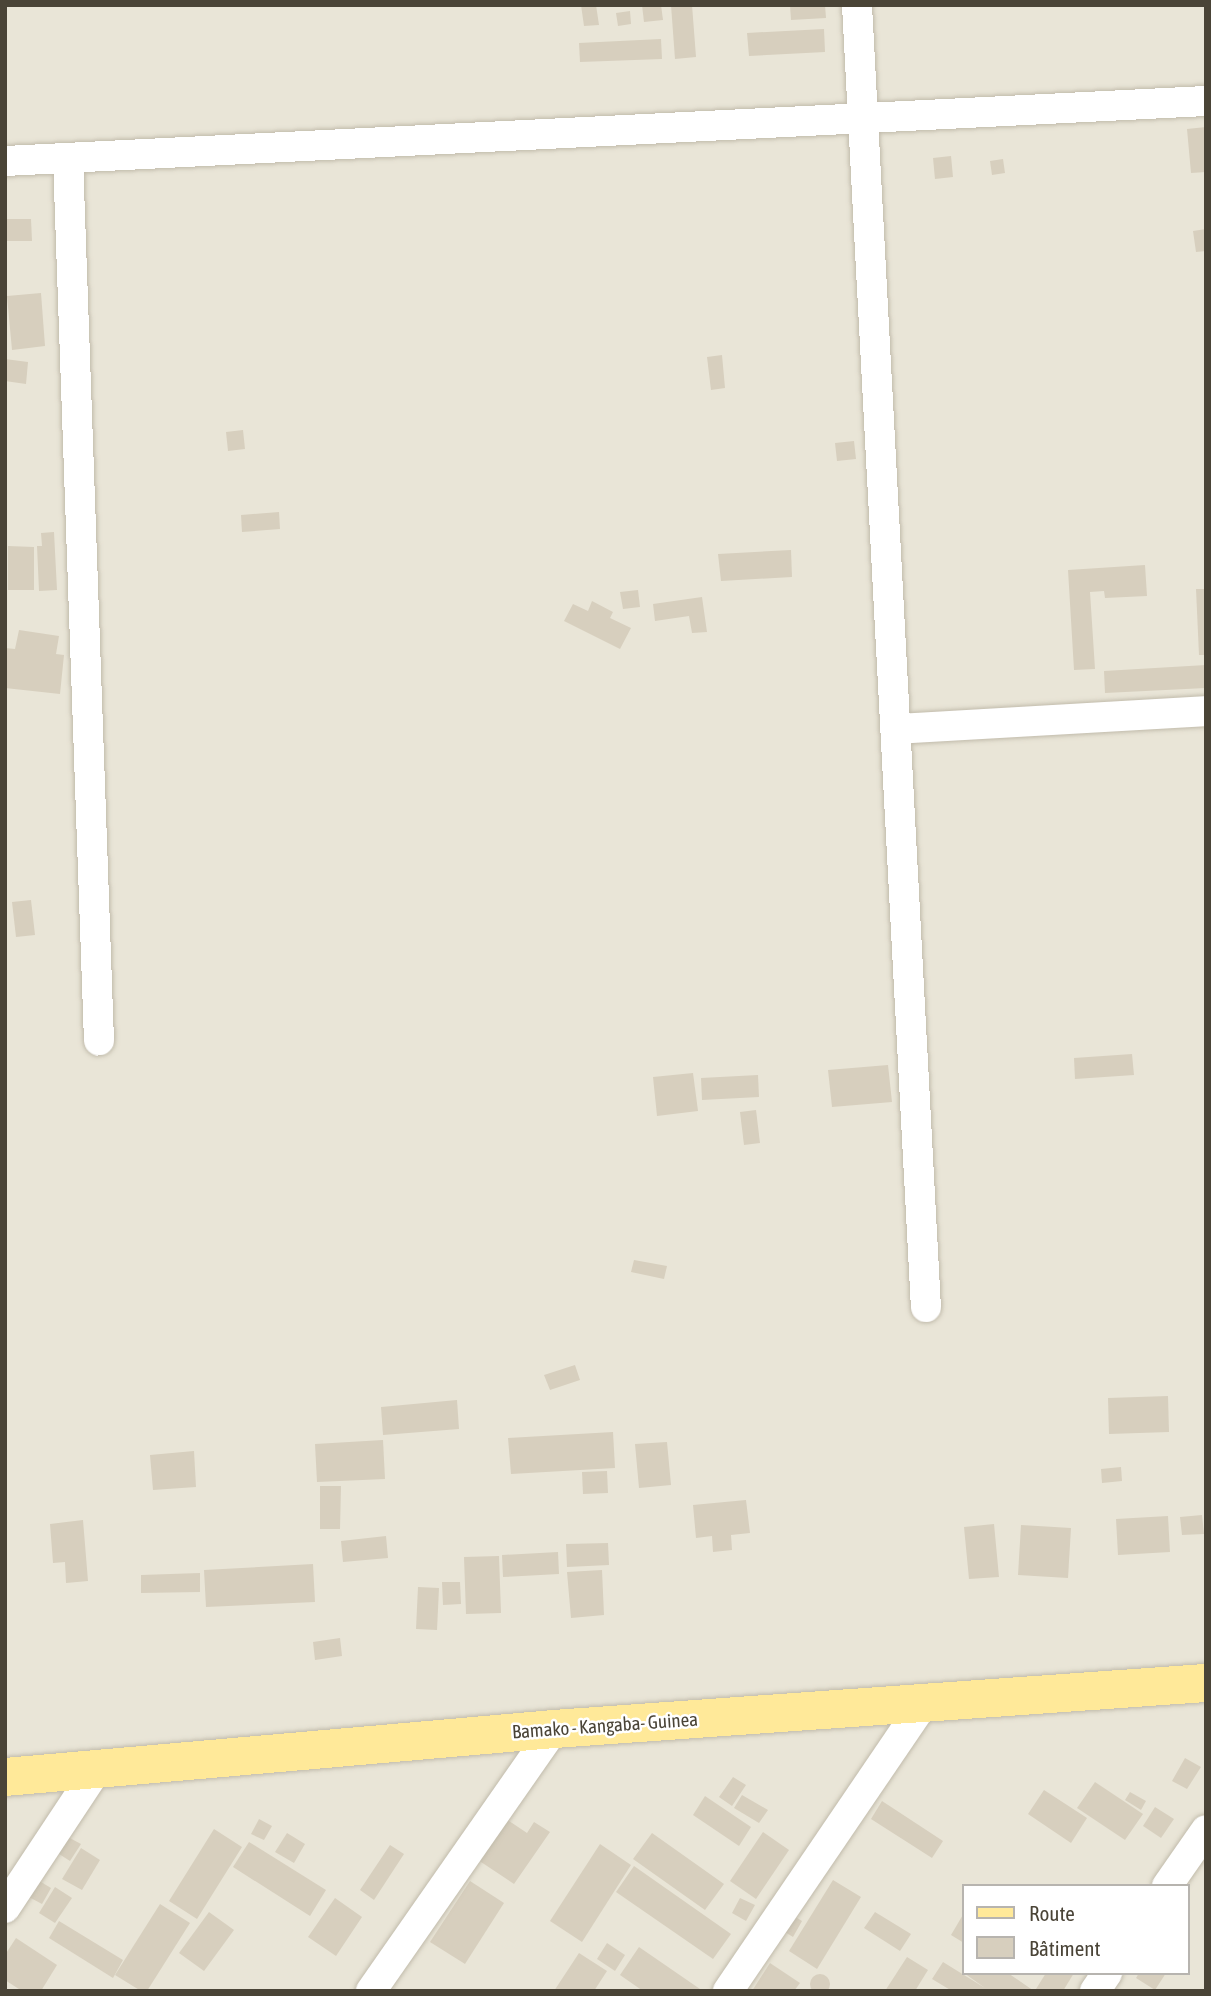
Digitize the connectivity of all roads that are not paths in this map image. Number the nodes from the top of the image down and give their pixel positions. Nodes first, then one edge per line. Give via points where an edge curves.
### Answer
1 (857, 5) edge
2 (1206, 101) edge
3 (864, 118) junction
4 (68, 158) junction
5 (5, 161) edge
6 (1206, 710) edge
7 (896, 729) junction
8 (99, 1040) dead end
9 (926, 1307) dead end
10 (1206, 1683) edge
11 (924, 1703) junction
12 (554, 1729) junction
13 (97, 1769) junction
14 (5, 1777) edge
15 (1206, 1830) edge
16 (1168, 1884) edge
17 (5, 1908) edge
18 (1106, 1975) edge
19 (371, 1991) edge
20 (727, 1991) edge
21 (1095, 1991) edge

1 - 3 street
2 - 3 street
3 - 4 street
3 - 7 street
4 - 5 street
4 - 8 street
6 - 7 street
7 - 9 street
10 - 11 main road, Bamako - Kangaba- Guinea
11 - 12 main road, Bamako - Kangaba- Guinea
11 - 20 street
12 - 13 main road, Bamako - Kangaba- Guinea
12 - 19 street
13 - 14 main road, Bamako - Kangaba- Guinea
13 - 17 street
15 - 16 street
18 - 21 street

